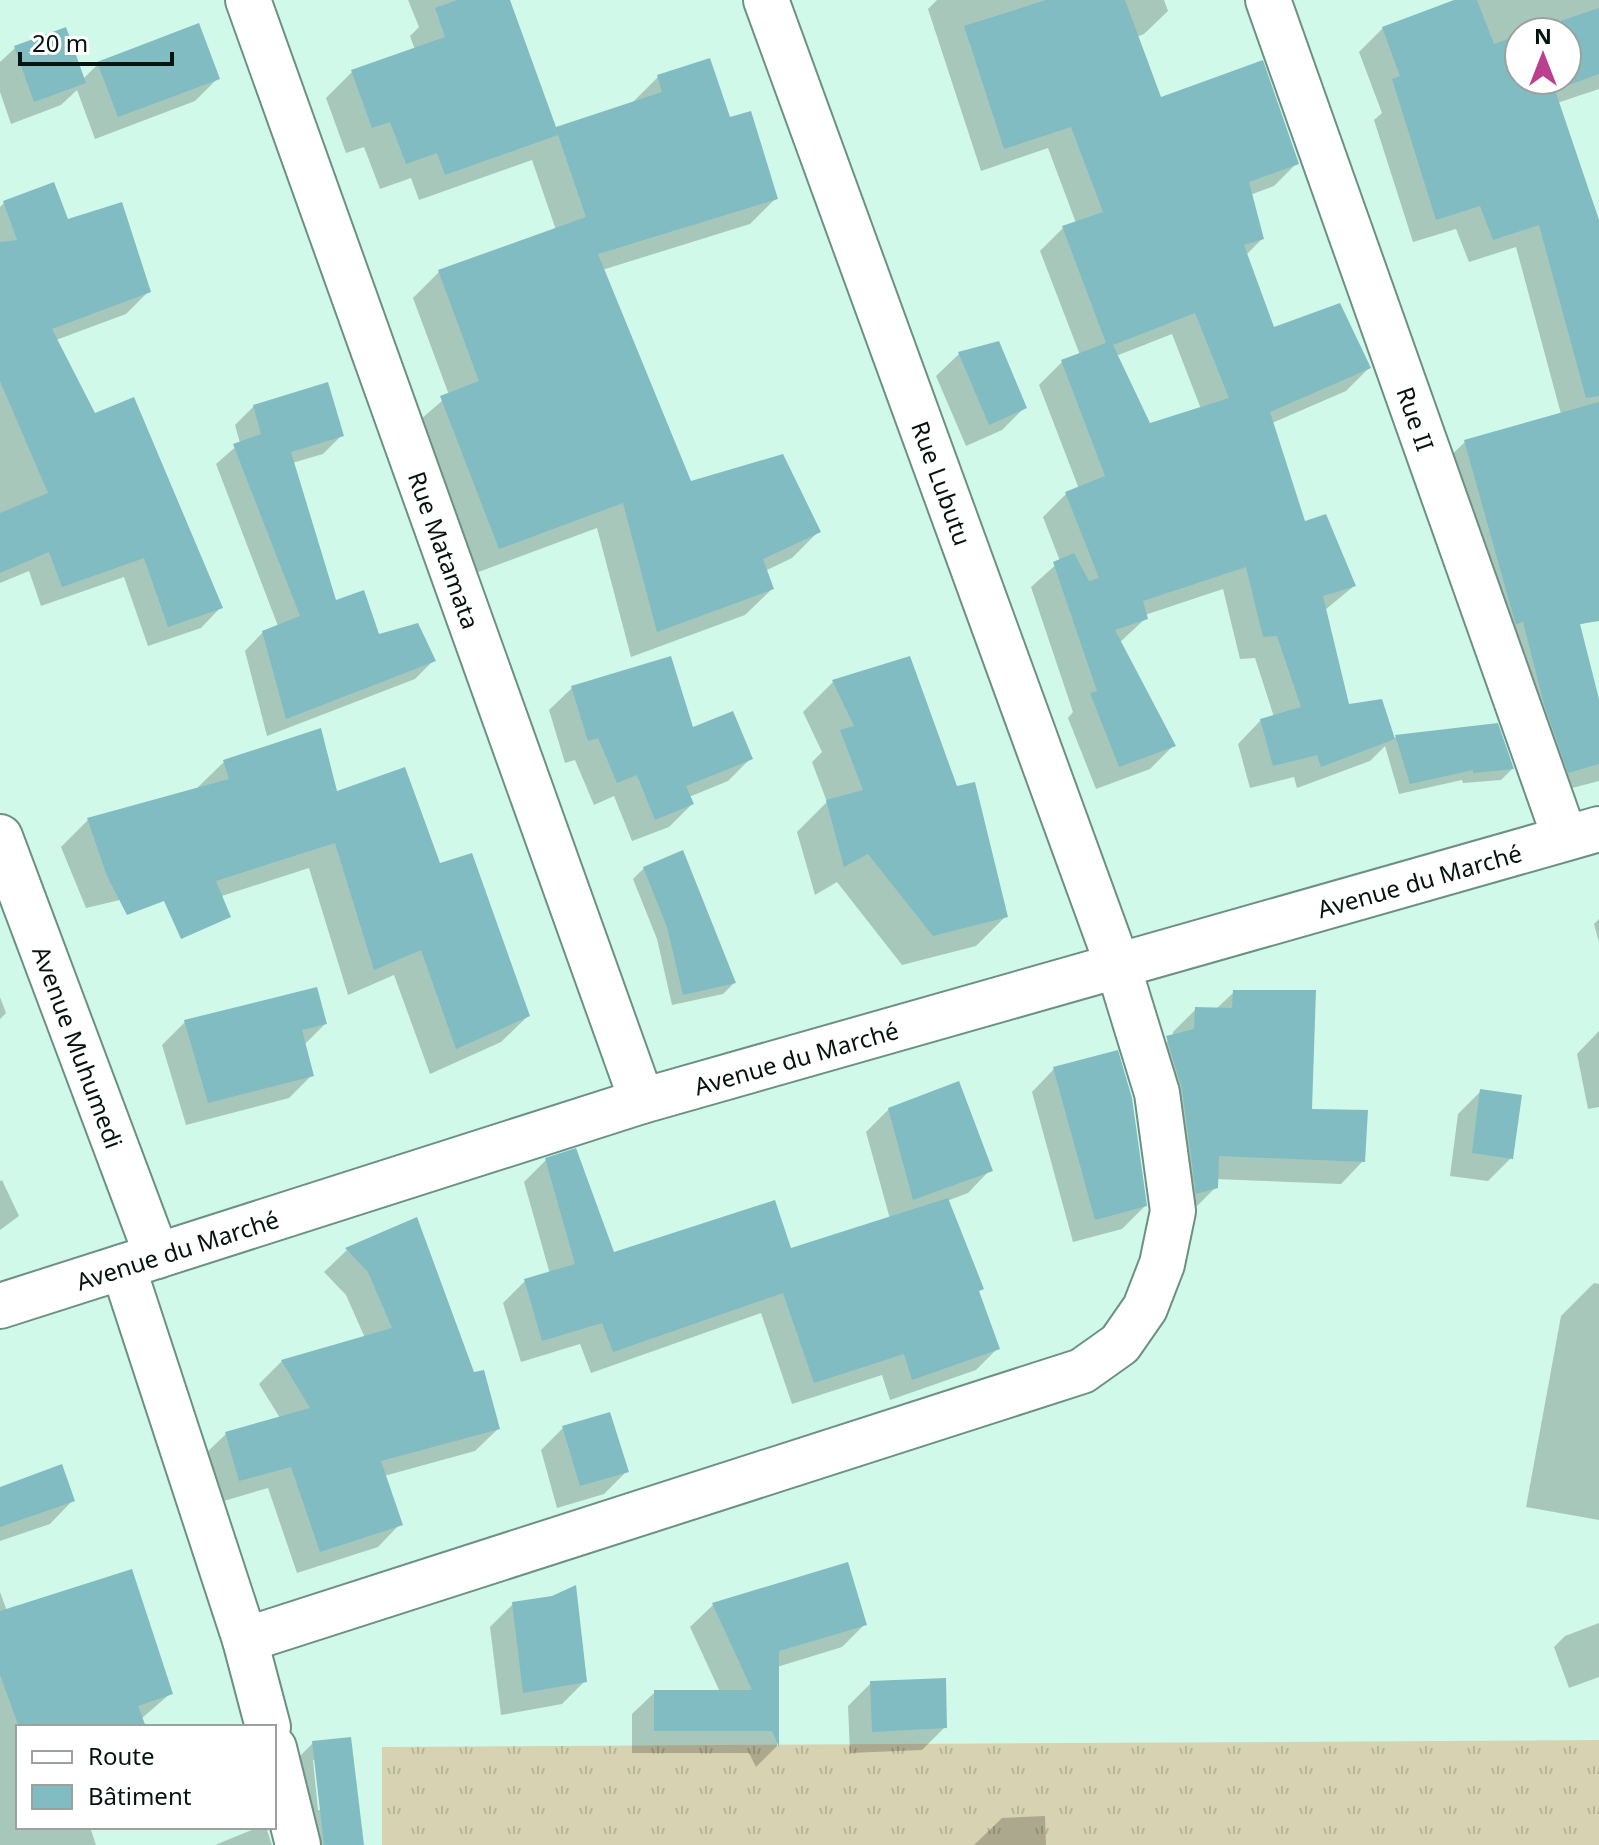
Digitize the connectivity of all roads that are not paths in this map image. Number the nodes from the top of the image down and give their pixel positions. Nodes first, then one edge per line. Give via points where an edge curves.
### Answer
1 (248, 0) edge
2 (766, 0) edge
3 (1268, 0) edge
4 (1582, 834) edge
5 (0, 837) edge
6 (1118, 966) junction
7 (642, 1101) junction
8 (140, 1262) junction
9 (0, 1306) edge
10 (245, 1640) junction
11 (267, 1725) edge
12 (276, 1756) edge
13 (298, 1845) edge

1 - 7 street, Rue Matamata
2 - 6 street, Rue Lubutu
3 - 4 street, Rue II
4 - 6 street, Avenue du Marché
5 - 8 street, Avenue Muhumedi
6 - 7 street, Avenue du Marché
6 - 10 street, Rue Lubutu via 1157,1093 1173,1211 1162,1264 1145,1308 1120,1344 1082,1371
7 - 8 street, Avenue du Marché
8 - 9 street, Avenue du Marché
8 - 10 street, Avenue Muhumedi
10 - 11 street, Avenue Muhumedi
12 - 13 street

